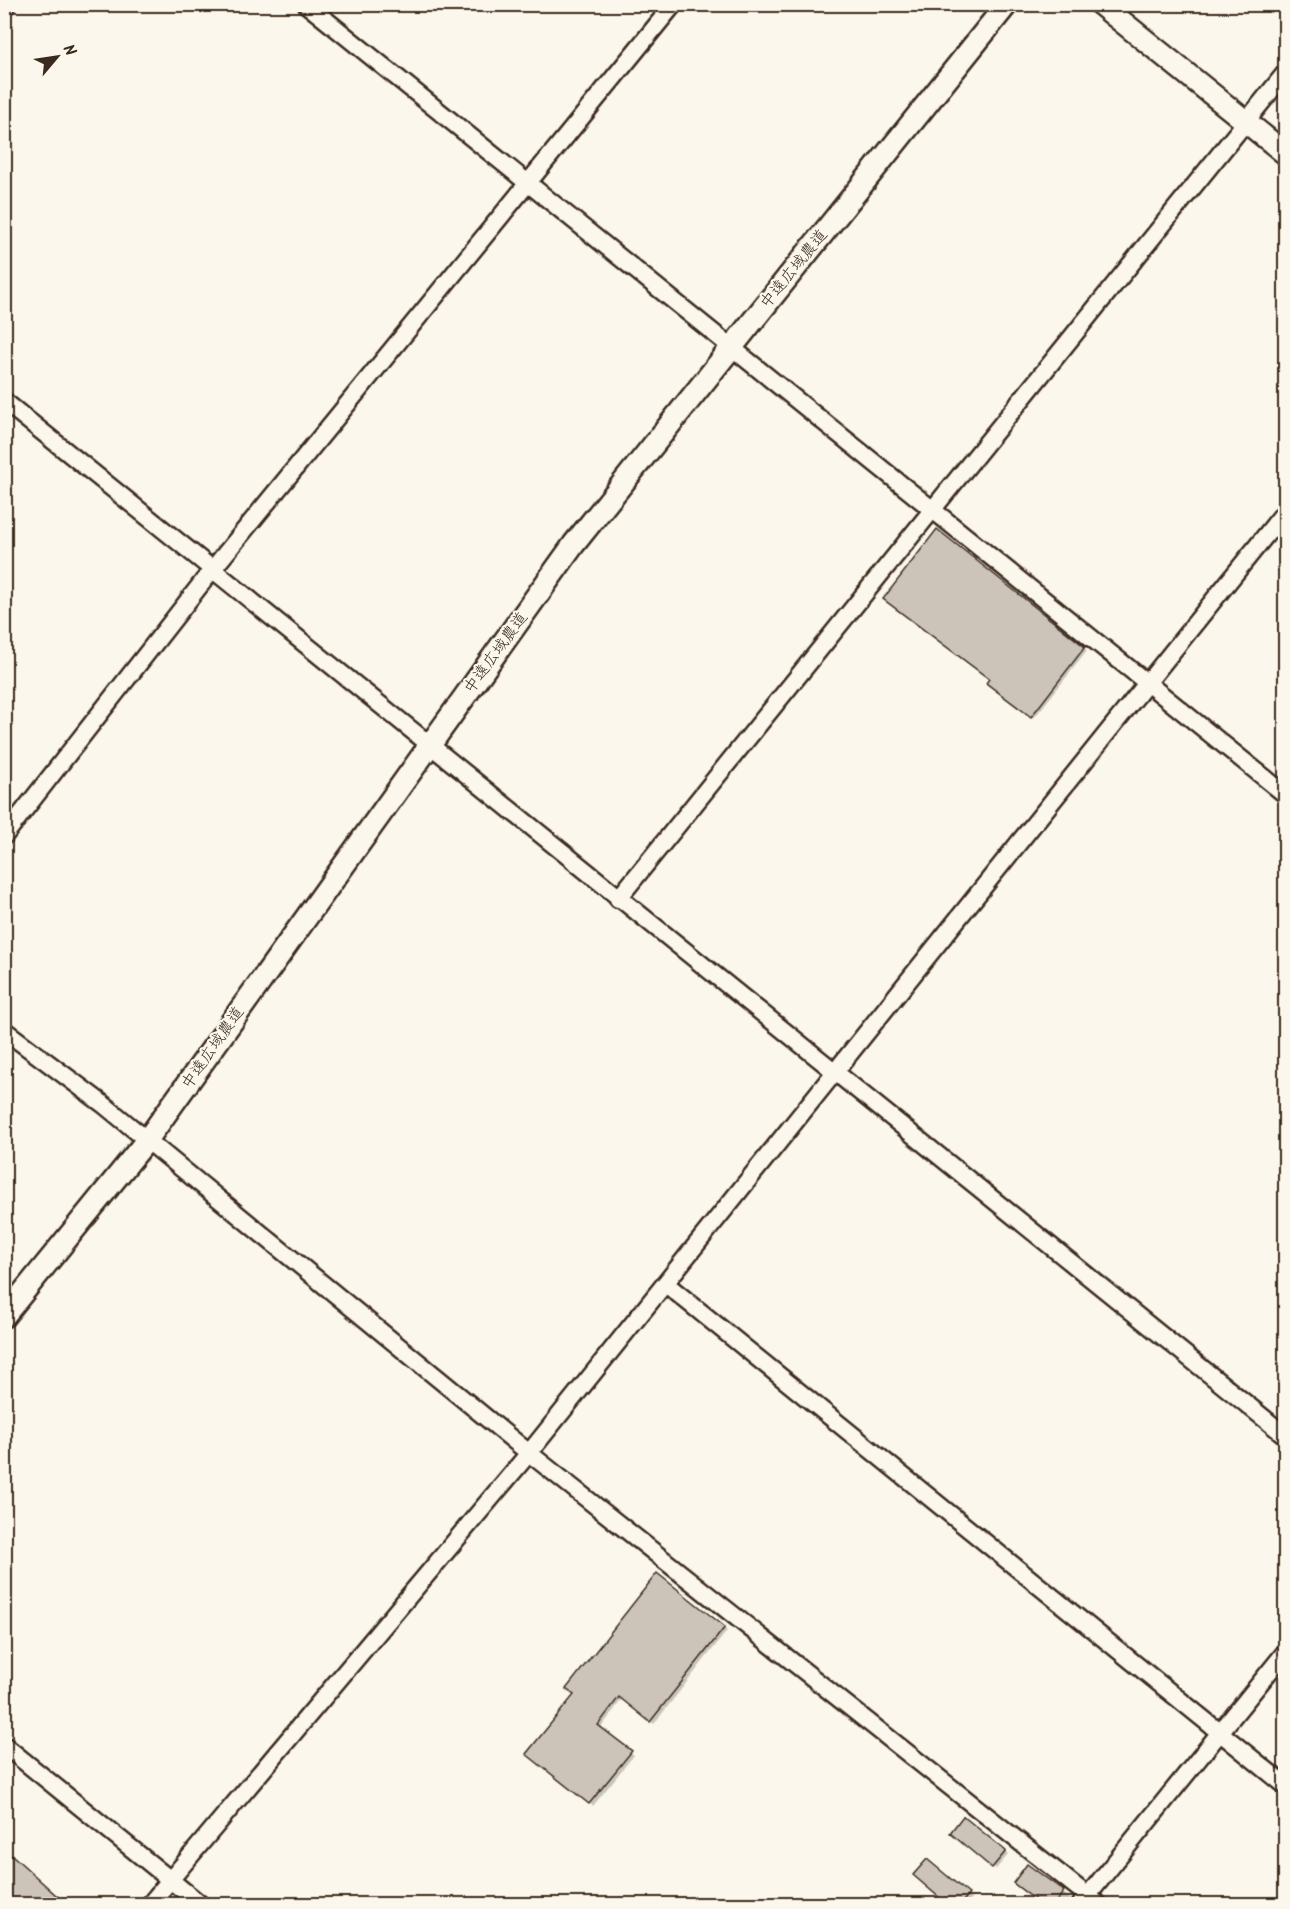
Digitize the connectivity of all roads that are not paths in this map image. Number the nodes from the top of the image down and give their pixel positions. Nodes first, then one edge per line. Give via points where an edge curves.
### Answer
1 (306, 4) edge
2 (674, 4) edge
3 (1007, 4) edge
4 (1101, 4) edge
5 (1286, 72) edge
6 (1245, 122) junction
7 (1286, 154) edge
8 (527, 182) junction
9 (731, 348) junction
10 (4, 401) edge
11 (932, 510) junction
12 (1286, 510) edge
13 (212, 570) junction
14 (1148, 683) junction
15 (429, 747) junction
16 (1286, 795) edge
17 (4, 836) edge
18 (618, 898) junction
19 (4, 1030) edge
20 (835, 1074) junction
21 (147, 1140) junction
22 (666, 1284) junction
23 (4, 1316) edge
24 (1286, 1436) edge
25 (529, 1453) junction
26 (1286, 1651) edge
27 (1219, 1733) junction
28 (4, 1745) edge
29 (1286, 1786) edge
30 (170, 1880) junction
31 (1089, 1902) edge
32 (150, 1905) edge
33 (200, 1905) edge

1 - 8 street
2 - 8 street
3 - 9 street, 中遠広域農道
4 - 6 street
5 - 6 street
6 - 7 street
6 - 11 street
8 - 9 street
8 - 13 street
9 - 11 street
9 - 15 street, 中遠広域農道 via 574,544
10 - 13 street
11 - 14 street
11 - 18 street
12 - 14 street
13 - 15 street
13 - 17 street
14 - 16 street
14 - 20 street
15 - 18 street
15 - 21 street, 中遠広域農道
18 - 20 street
19 - 21 street
20 - 22 street
20 - 24 street
21 - 23 street, 中遠広域農道
21 - 25 street
22 - 25 street
22 - 27 street
25 - 30 street
25 - 31 street
26 - 27 street
27 - 29 street
27 - 31 street
28 - 30 street
30 - 32 street
30 - 33 street

